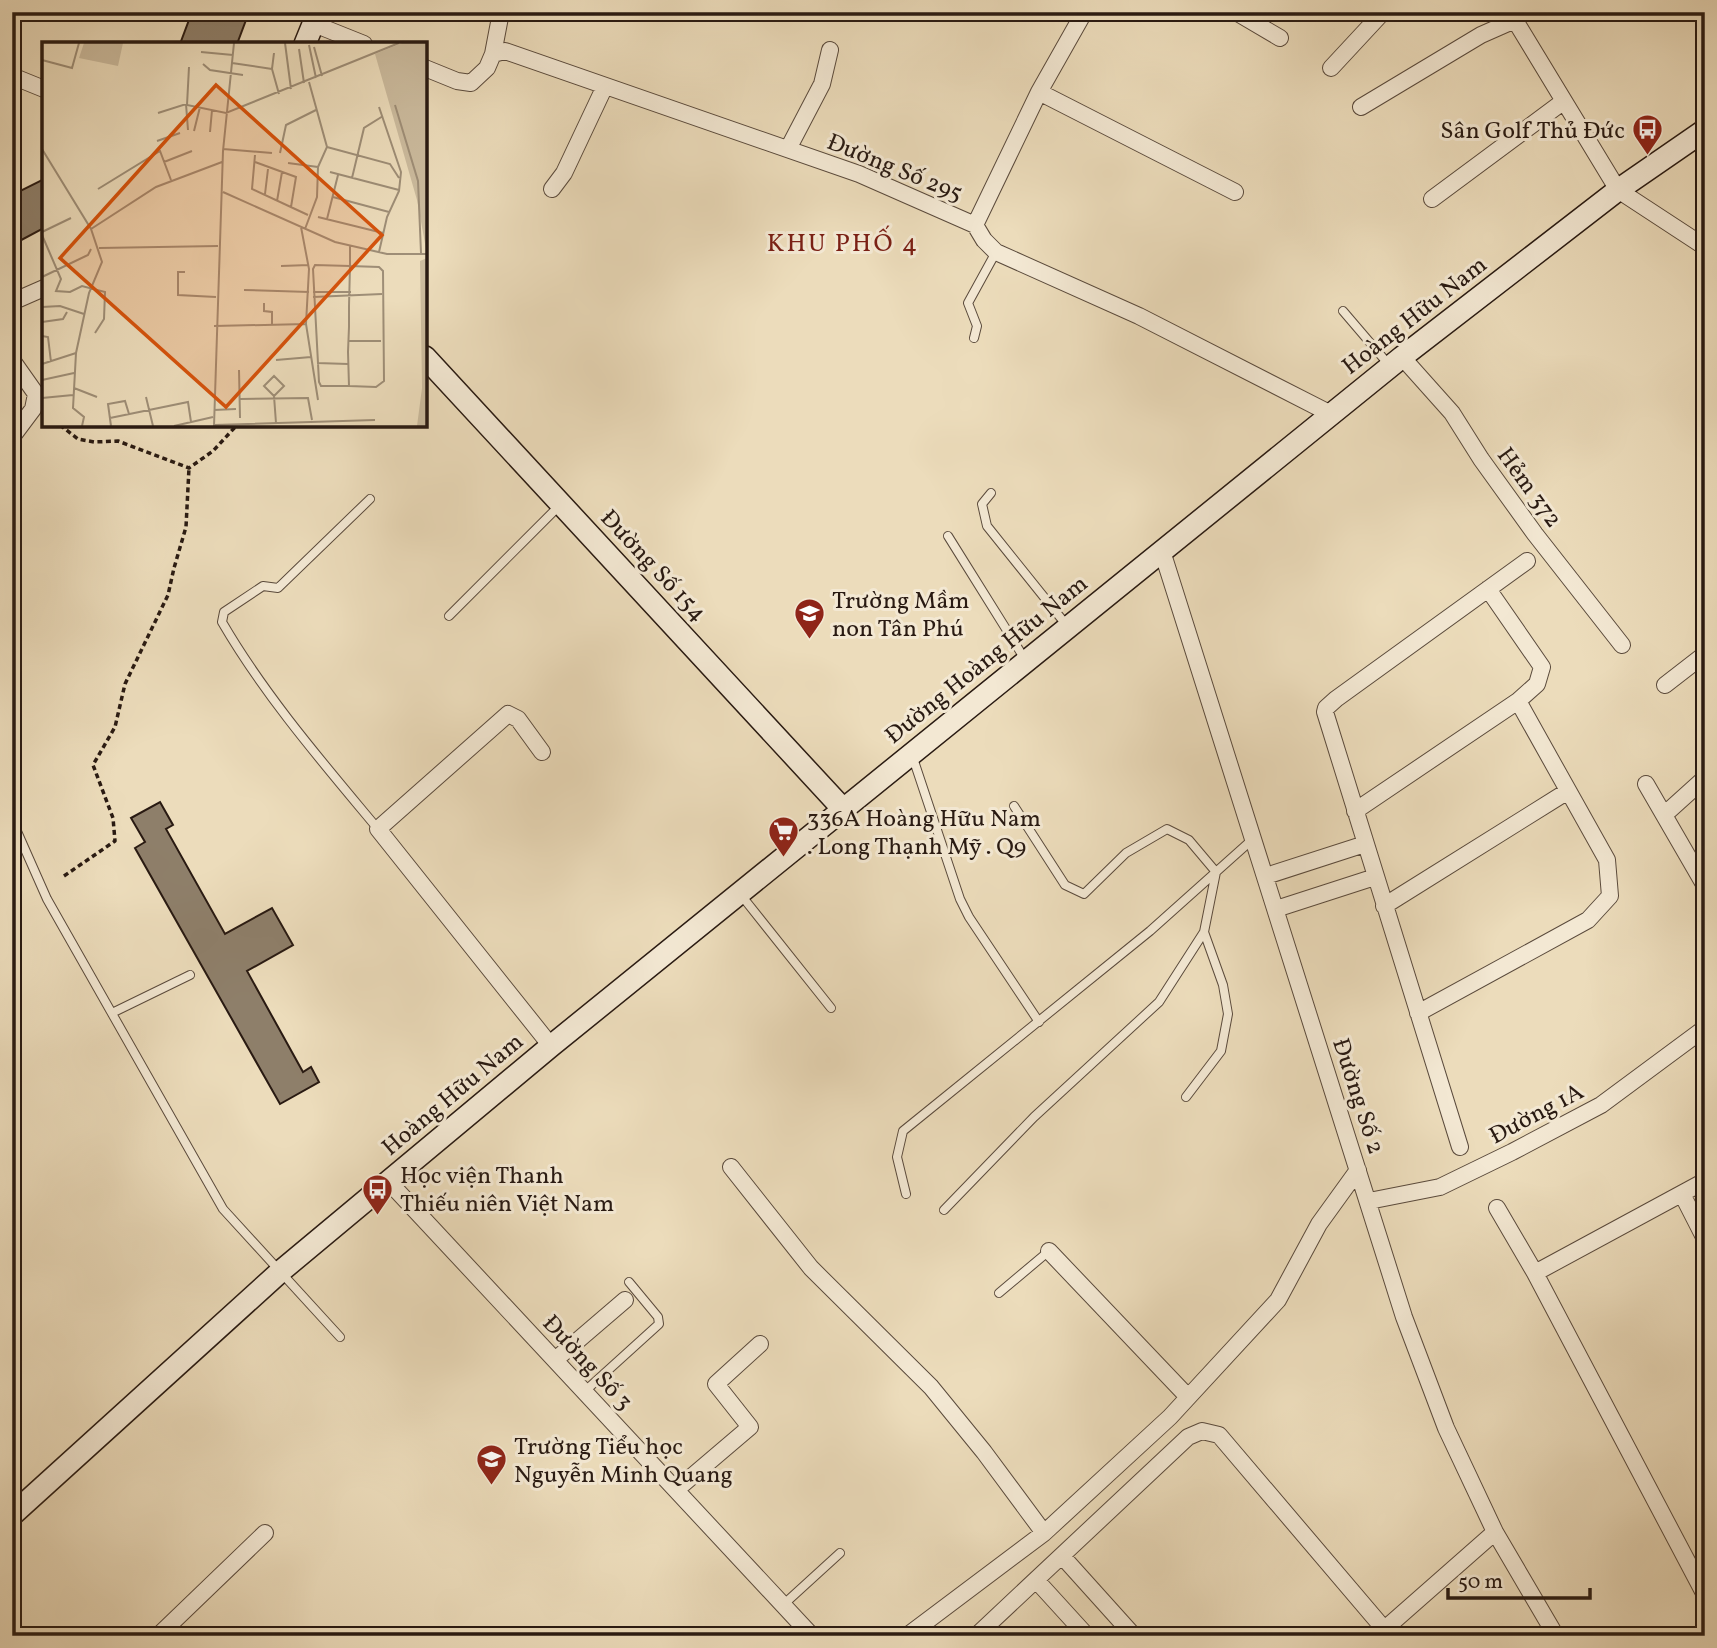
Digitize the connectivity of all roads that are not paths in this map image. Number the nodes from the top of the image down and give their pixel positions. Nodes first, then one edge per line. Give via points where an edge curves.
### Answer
1 (501, 12) edge
2 (1236, 12) edge
3 (1383, 12) edge
4 (1078, 14) edge
5 (1513, 16) edge
6 (316, 18) edge
7 (1280, 38) dead end
8 (306, 42) edge
9 (360, 42) edge
10 (830, 50) dead end
11 (493, 54) junction
12 (1331, 68) dead end
13 (427, 69) edge
14 (12, 76) edge
15 (605, 86) junction
16 (42, 88) edge
17 (1039, 92) junction
18 (1564, 101) junction
19 (1361, 107) dead end
20 (1705, 130) edge
21 (788, 149) junction
22 (552, 189) dead end
23 (1618, 190) junction
24 (1235, 192) dead end
25 (1432, 199) dead end
26 (975, 225) junction
27 (1705, 247) edge
28 (996, 252) junction
29 (42, 289) edge
30 (12, 302) edge
31 (1343, 311) dead end
32 (975, 338) dead end
33 (427, 359) edge
34 (12, 360) edge
35 (1396, 362) junction
36 (1331, 414) junction
37 (12, 437) edge
38 (991, 493) dead end
39 (370, 499) dead end
40 (561, 504) junction
41 (948, 536) dead end
42 (1162, 551) junction
43 (1527, 561) dead end
44 (1488, 589) junction
45 (449, 616) dead end
46 (1068, 627) junction
47 (1622, 645) dead end
48 (1705, 654) edge
49 (1026, 661) junction
50 (1665, 685) dead end
51 (1518, 701) junction
52 (542, 752) dead end
53 (911, 754) junction
54 (1705, 778) edge
55 (1646, 784) dead end
56 (1568, 791) junction
57 (1014, 806) dead end
58 (843, 809) junction
59 (1355, 811) junction
60 (1664, 815) junction
61 (12, 820) edge
62 (378, 829) junction
63 (1254, 838) junction
64 (1365, 844) junction
65 (1216, 872) junction
66 (1266, 876) junction
67 (1375, 877) junction
68 (1705, 886) edge
69 (740, 893) junction
70 (1384, 906) junction
71 (1276, 909) junction
72 (1204, 932) junction
73 (190, 975) dead end
74 (831, 1008) dead end
75 (113, 1013) junction
76 (1418, 1013) junction
77 (1040, 1021) junction
78 (1705, 1028) edge
79 (551, 1046) junction
80 (1186, 1097) dead end
81 (1460, 1147) dead end
82 (731, 1167) dead end
83 (1358, 1170) junction
84 (388, 1181) junction
85 (1705, 1181) edge
86 (906, 1194) dead end
87 (1682, 1194) junction
88 (1369, 1201) junction
89 (1497, 1208) dead end
90 (944, 1210) dead end
91 (1705, 1239) edge
92 (1049, 1251) joint
93 (281, 1270) junction
94 (1535, 1273) junction
95 (629, 1282) dead end
96 (999, 1293) dead end
97 (625, 1300) dead end
98 (340, 1337) dead end
99 (760, 1344) dead end
100 (555, 1360) junction
101 (584, 1392) junction
102 (1188, 1397) junction
103 (676, 1490) junction
104 (12, 1516) edge
105 (1495, 1532) junction
106 (1044, 1533) junction
107 (265, 1534) dead end
108 (840, 1553) dead end
109 (1062, 1556) junction
110 (1036, 1580) junction
111 (1705, 1595) edge
112 (783, 1605) junction
113 (1384, 1634) edge
114 (158, 1636) edge
115 (812, 1636) edge
116 (907, 1636) edge
117 (975, 1636) edge
118 (1087, 1636) edge
119 (1134, 1636) edge
120 (1556, 1636) edge

1 - 11 street
2 - 7 street
3 - 12 street
4 - 17 street
5 - 18 street
5 - 19 street
6 - 8 main road
6 - 9 street
10 - 21 street via 822,84
11 - 13 street via 487,68 471,83
11 - 15 street, Đường Số 295 via 505,51
14 - 16 street
15 - 21 street, Đường Số 295
15 - 22 street
17 - 24 street
17 - 26 street
18 - 23 street
18 - 25 street
20 - 23 main road, Hoàng Hữu Nam
21 - 26 street, Đường Số 295 via 859,174
23 - 27 street
23 - 35 main road, Hoàng Hữu Nam
26 - 28 street, Đường Số 295
28 - 32 lane via 968,303 977,326
28 - 36 street, Đường Số 295 via 1139,316
29 - 30 street
31 - 35 lane
33 - 40 main road, Đường Số 154
34 - 37 street via 36,394 33,409
35 - 36 main road, Hoàng Hữu Nam
35 - 47 street, Hẻm 372 via 1452,413 1535,534
36 - 42 main road, Hoàng Hữu Nam
38 - 46 lane via 982,504 988,526
39 - 62 lane via 278,588 263,586 224,612 222,622 245,661
40 - 45 lane
40 - 58 main road, Đường Số 154
41 - 49 lane
42 - 46 main road, Đường Hoàng Hữu Nam
42 - 63 street, Đường Số 2
43 - 44 street
44 - 51 street via 1542,667 1537,684
44 - 59 street via 1326,708
46 - 49 main road, Đường Hoàng Hữu Nam
48 - 50 street
49 - 53 main road, Đường Hoàng Hữu Nam
51 - 56 street
51 - 59 street
52 - 62 street via 518,719 508,714
53 - 58 main road, Đường Hoàng Hữu Nam
53 - 77 lane via 960,899
54 - 60 street
55 - 60 street
56 - 70 street
56 - 76 street via 1607,860 1610,896 1588,920
57 - 65 lane via 1065,886 1084,894 1126,853 1167,829 1189,840
58 - 69 main road, Hoàng Hữu Nam
59 - 64 street
60 - 68 street
61 - 75 lane via 47,899
62 - 79 street
63 - 65 lane
63 - 66 street, Đường Số 2
64 - 66 street
64 - 67 street
65 - 72 lane
65 - 77 lane
66 - 71 street, Đường Số 2
67 - 70 street
67 - 71 street
69 - 74 lane
69 - 79 main road, Hoàng Hữu Nam
70 - 76 street
71 - 83 street, Đường Số 2
72 - 80 lane via 1228,1014 1222,1052
72 - 90 lane via 1159,1002 1034,1117
73 - 75 lane
75 - 93 lane via 223,1209
76 - 81 street
77 - 86 lane via 903,1131 897,1157
78 - 88 street, Đường 1A via 1601,1105 1513,1152 1440,1186
79 - 84 main road, Hoàng Hữu Nam
82 - 106 street via 811,1268 931,1387
83 - 88 street, Đường Số 2
83 - 102 street via 1319,1224 1278,1300
84 - 93 main road, Hoàng Hữu Nam
84 - 100 street, Đường Số 3
85 - 87 street
87 - 91 street
87 - 94 street
88 - 105 street, Đường Số 2 via 1404,1317 1441,1416
89 - 94 street
92 - 96 lane
92 - 102 street
93 - 98 lane
93 - 104 main road, Hoàng Hữu Nam
94 - 111 street
95 - 101 lane via 659,1322
97 - 100 street
99 - 103 street via 716,1384 750,1427
100 - 101 street, Đường Số 3
101 - 103 street, Đường Số 3
102 - 106 street
103 - 112 street, Đường Số 3
105 - 113 street
105 - 120 street, Đường Số 2
106 - 116 street
107 - 114 street
108 - 112 lane
109 - 110 street
109 - 113 street via 1188,1437 1202,1431 1219,1435
109 - 119 street
110 - 117 street
110 - 118 street
112 - 115 street, Đường Số 3

